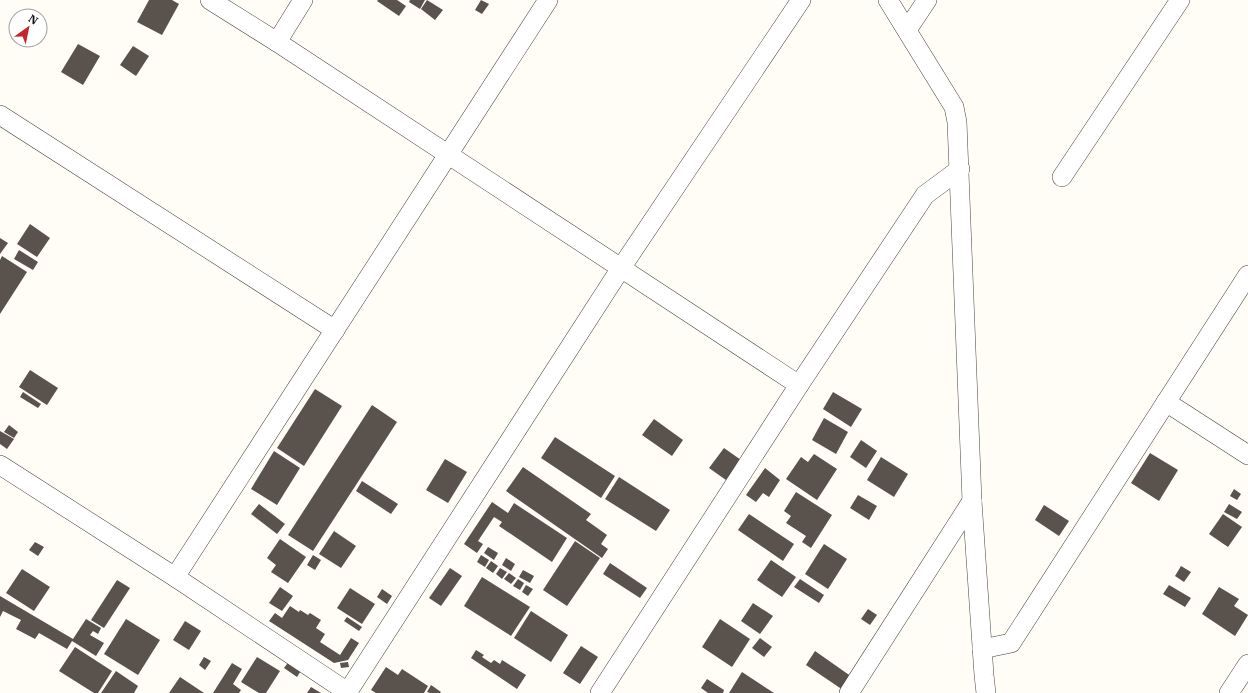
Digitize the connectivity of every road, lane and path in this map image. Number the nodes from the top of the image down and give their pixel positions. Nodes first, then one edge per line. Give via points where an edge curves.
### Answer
1 (210, 0) edge
2 (303, 0) edge
3 (548, 0) edge
4 (801, 0) edge
5 (888, 0) edge
6 (927, 0) edge
7 (1180, 0) edge
8 (907, 30) junction
9 (277, 42) junction
10 (3, 123) edge
11 (448, 154) junction
12 (960, 169) junction
13 (1062, 177) dead end
14 (621, 268) junction
15 (1248, 275) edge
16 (335, 330) junction
17 (799, 385) junction
18 (1166, 402) junction
19 (1248, 455) edge
20 (0, 465) edge
21 (972, 501) junction
22 (175, 577) junction
23 (982, 649) junction
24 (1248, 664) edge
25 (348, 693) edge
26 (600, 693) edge
27 (849, 693) edge
28 (986, 693) edge
29 (1229, 693) edge

1 - 9 street
2 - 9 street
3 - 11 street
4 - 14 street
5 - 8 street
6 - 8 street
7 - 13 street
8 - 12 street via 954,107
9 - 11 street
10 - 16 street
11 - 14 street
11 - 16 street
12 - 17 street via 925,194
12 - 21 street
14 - 17 street
14 - 25 street
15 - 18 street
16 - 22 street
17 - 26 street
18 - 19 street
18 - 23 street via 1011,643
20 - 22 street
21 - 23 street
21 - 27 street
22 - 25 street
23 - 28 street
24 - 29 street

